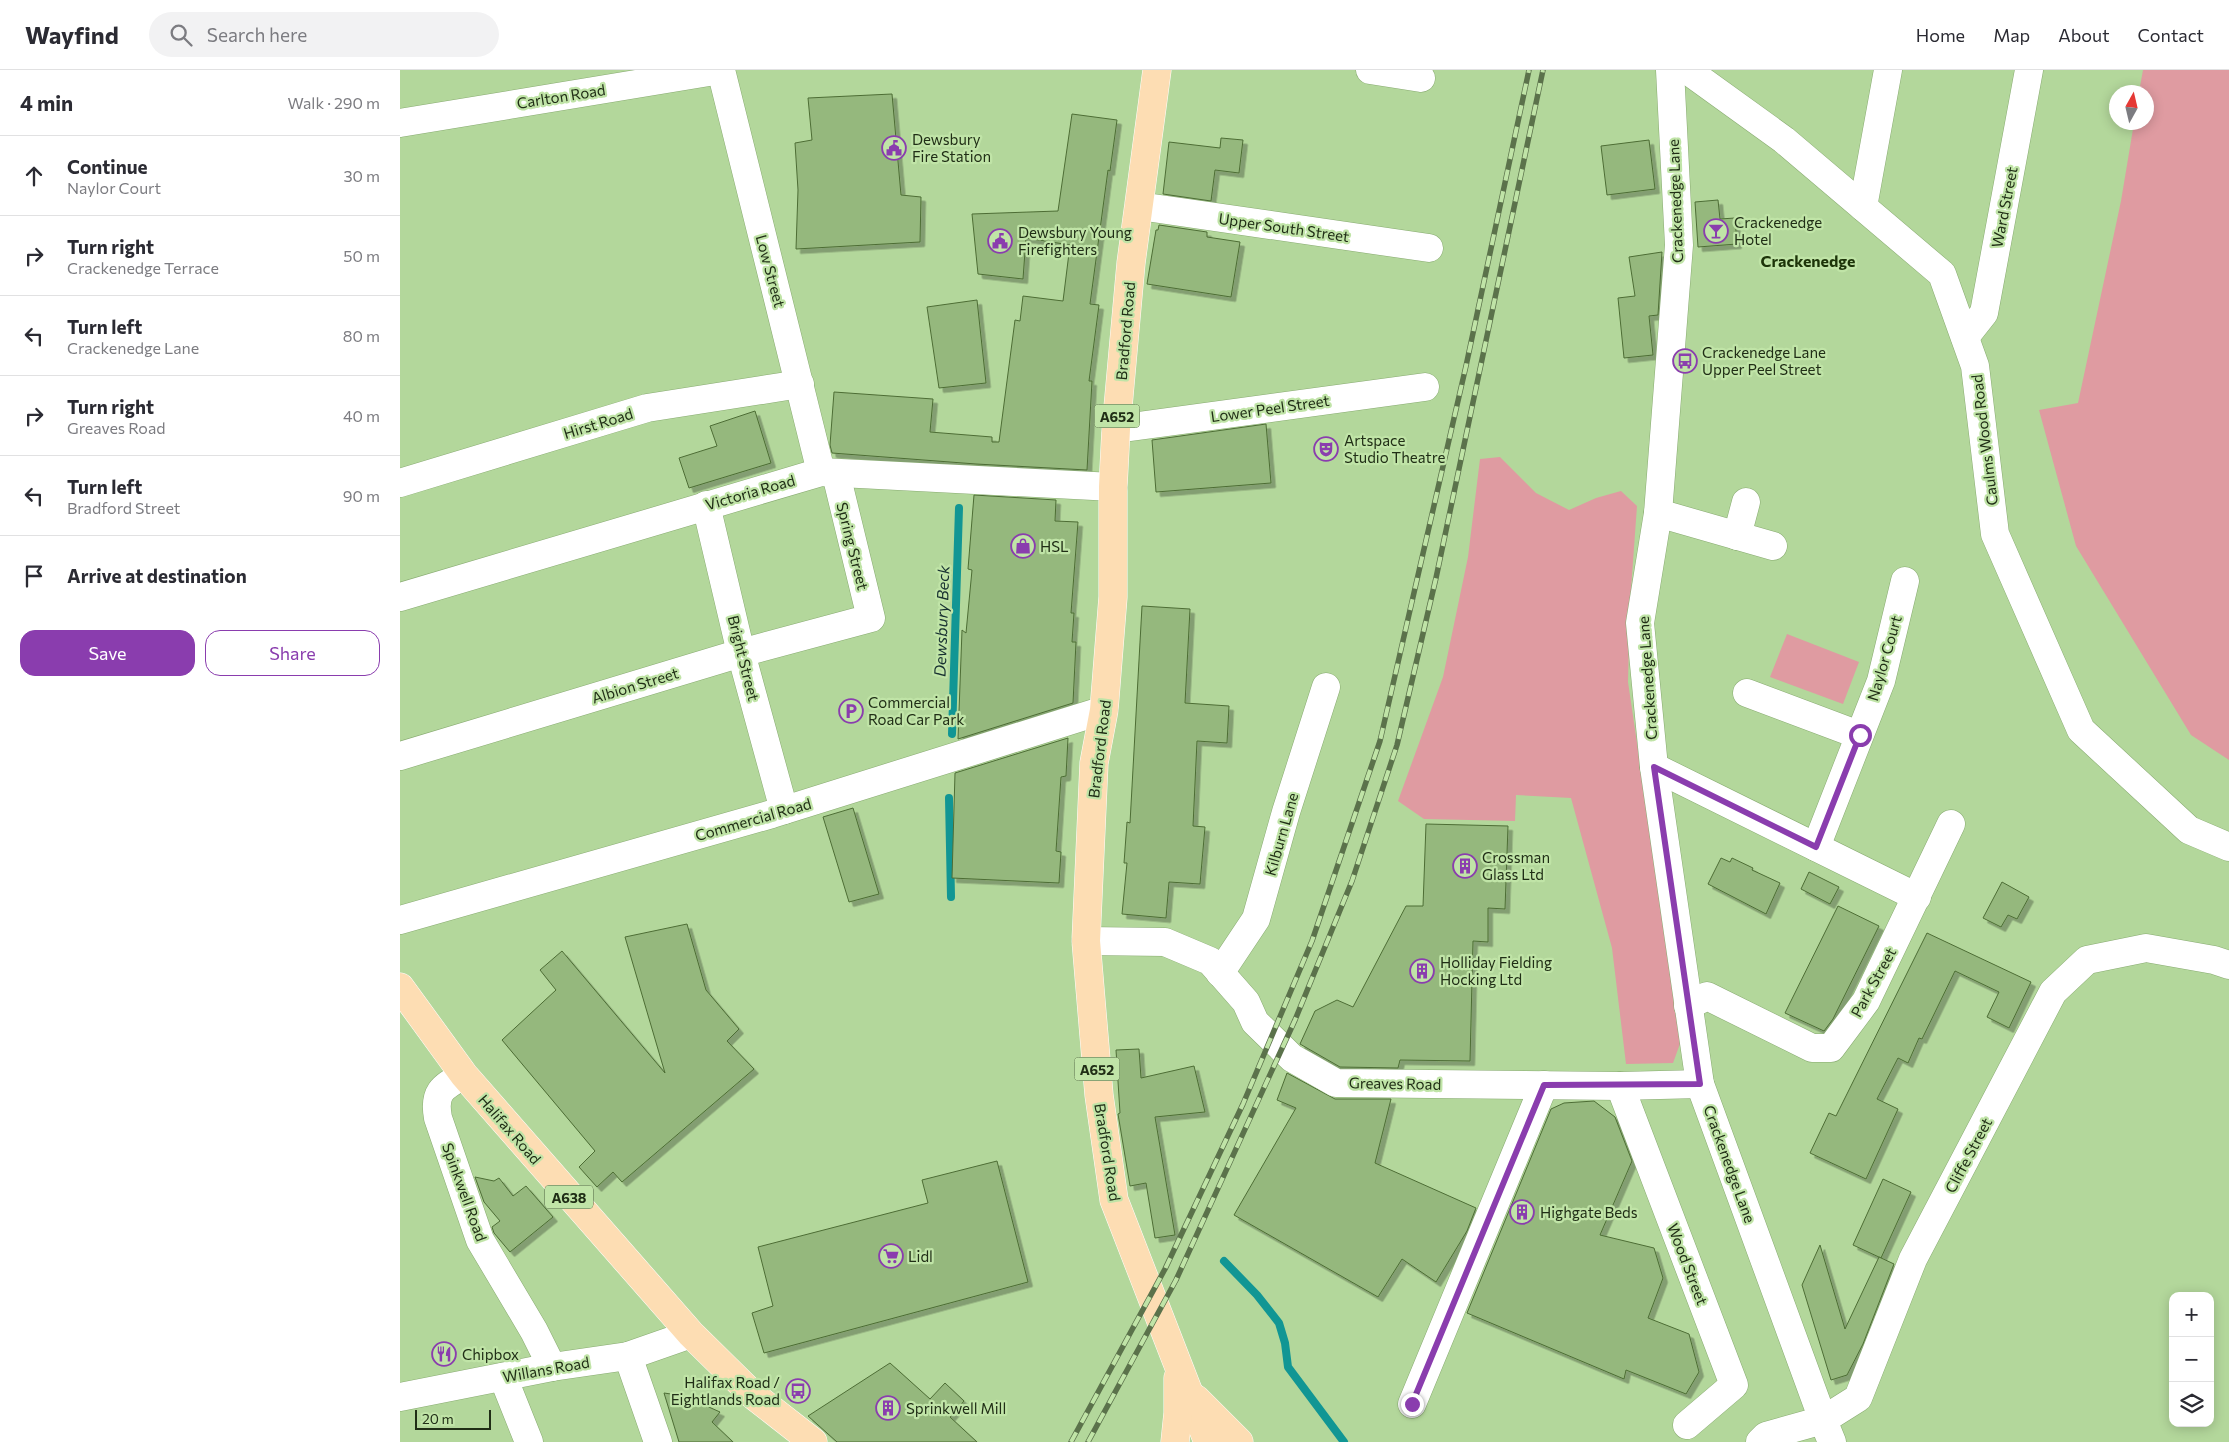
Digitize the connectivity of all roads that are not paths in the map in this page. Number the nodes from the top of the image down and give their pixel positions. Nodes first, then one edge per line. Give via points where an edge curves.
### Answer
1 (721, 70) edge
2 (1157, 70) edge
3 (1370, 70) edge
4 (1670, 70) edge
5 (1687, 70) edge
6 (1888, 70) edge
7 (2030, 70) edge
8 (1421, 78) dead end
9 (400, 123) edge
10 (1139, 206) junction
11 (1863, 207) junction
12 (1429, 248) dead end
13 (1964, 336) junction
14 (800, 384) junction
15 (1425, 387) dead end
16 (1116, 429) junction
17 (828, 473) junction
18 (400, 483) edge
19 (1113, 487) junction
20 (1746, 502) dead end
21 (706, 505) junction
22 (1658, 513) junction
23 (1737, 536) junction
24 (1773, 546) dead end
25 (1905, 581) dead end
26 (400, 597) edge
27 (871, 618) joint
28 (741, 653) junction
29 (1326, 687) dead end
30 (1747, 693) dead end
31 (1104, 710) junction
32 (1860, 735) junction
33 (400, 756) edge
34 (1654, 767) junction
35 (784, 810) junction
36 (1951, 824) dead end
37 (1816, 847) junction
38 (2229, 847) edge
39 (1917, 897) junction
40 (400, 920) edge
41 (1086, 941) junction
42 (2229, 965) edge
43 (1220, 973) junction
44 (400, 987) edge
45 (1688, 1006) junction
46 (464, 1075) junction
47 (1700, 1084) junction
48 (1544, 1085) junction
49 (1620, 1086) junction
50 (690, 1334) junction
51 (628, 1356) junction
52 (552, 1367) junction
53 (503, 1377) junction
54 (753, 1395) junction
55 (400, 1397) edge
56 (1184, 1404) junction
57 (1412, 1404) dead end
58 (1687, 1425) dead end
59 (1827, 1431) edge
60 (529, 1442) edge
61 (658, 1442) edge
62 (790, 1442) edge
63 (813, 1442) edge
64 (1175, 1442) edge
65 (1184, 1442) edge
66 (1208, 1442) edge
67 (1239, 1442) edge
68 (1760, 1442) edge

1 - 9 street, Carlton Road
1 - 14 street, Low Street
2 - 10 main road, Bradford Road / A652
3 - 8 street
4 - 22 street, Crackenedge Lane via 1679,245
5 - 11 street, Caulms Wood Road via 1784,140
6 - 11 street
7 - 13 street, Ward Street via 1984,313
10 - 12 street, Upper South Street
10 - 16 main road, Bradford Road / A652
11 - 13 street, Caulms Wood Road via 1942,274
13 - 38 street, Caulms Wood Road via 1975,366 1994,534 2081,730 2189,830
14 - 17 street, Low Street
14 - 18 street, Hirst Road via 647,408
15 - 16 street, Lower Peel Street
16 - 19 main road, Bradford Road / A652
17 - 19 street, Victoria Road
17 - 21 street, Victoria Road
17 - 27 street, Spring Street
19 - 31 main road, Bradford Road / A652 via 1113,597
20 - 23 street
21 - 26 street, Victoria Road
21 - 28 street, Bright Street
22 - 23 street
22 - 34 street, Crackenedge Lane via 1640,623
23 - 24 street
25 - 32 street, Naylor Court via 1881,681
27 - 28 street, Albion Street
28 - 33 street, Albion Street
28 - 35 street, Bright Street
29 - 43 street, Kilburn Lane via 1256,919
30 - 32 street
31 - 35 street, Commercial Road
31 - 41 main road, Bradford Road / A652 via 1094,763
32 - 37 street, Naylor Court
34 - 37 street
34 - 45 street, Crackenedge Lane
35 - 40 street, Commercial Road
36 - 39 street, Park Street
37 - 39 street
39 - 45 street, Park Street via 1866,1001 1831,1048 1812,1048 1706,996
41 - 43 street, Greaves Road via 1165,942 1210,961
41 - 56 main road, Bradford Road / A652 via 1099,1095 1114,1200 1178,1362
42 - 59 street, Cliffe Street via 2146,948 2087,960 2053,992 1913,1259 1858,1398
43 - 48 street, Greaves Road via 1246,1002 1255,1022 1292,1058 1336,1083
44 - 46 main road, Halifax Road / A638
45 - 47 street, Crackenedge Lane
46 - 50 main road, Halifax Road / A638
46 - 52 street, Spinkwell Road via 443,1086 435,1103 438,1118 480,1240
47 - 49 street, Greaves Road
47 - 59 street, Crackenedge Lane
48 - 49 street, Greaves Road
48 - 57 street
49 - 58 street, Wood Street via 1734,1385
50 - 51 street, Willans Road
50 - 54 main road, Halifax Road / A638
51 - 52 street, Willans Road
51 - 61 street
52 - 53 street, Willans Road
53 - 55 street, Willans Road
53 - 60 street
54 - 62 main road, Halifax Road / A638
54 - 63 main road, Halifax Road / A638
56 - 64 main road
56 - 65 main road
56 - 66 main road, Bradford Road / A652
56 - 67 main road
59 - 68 street, Cliffe Street via 1766,1436

